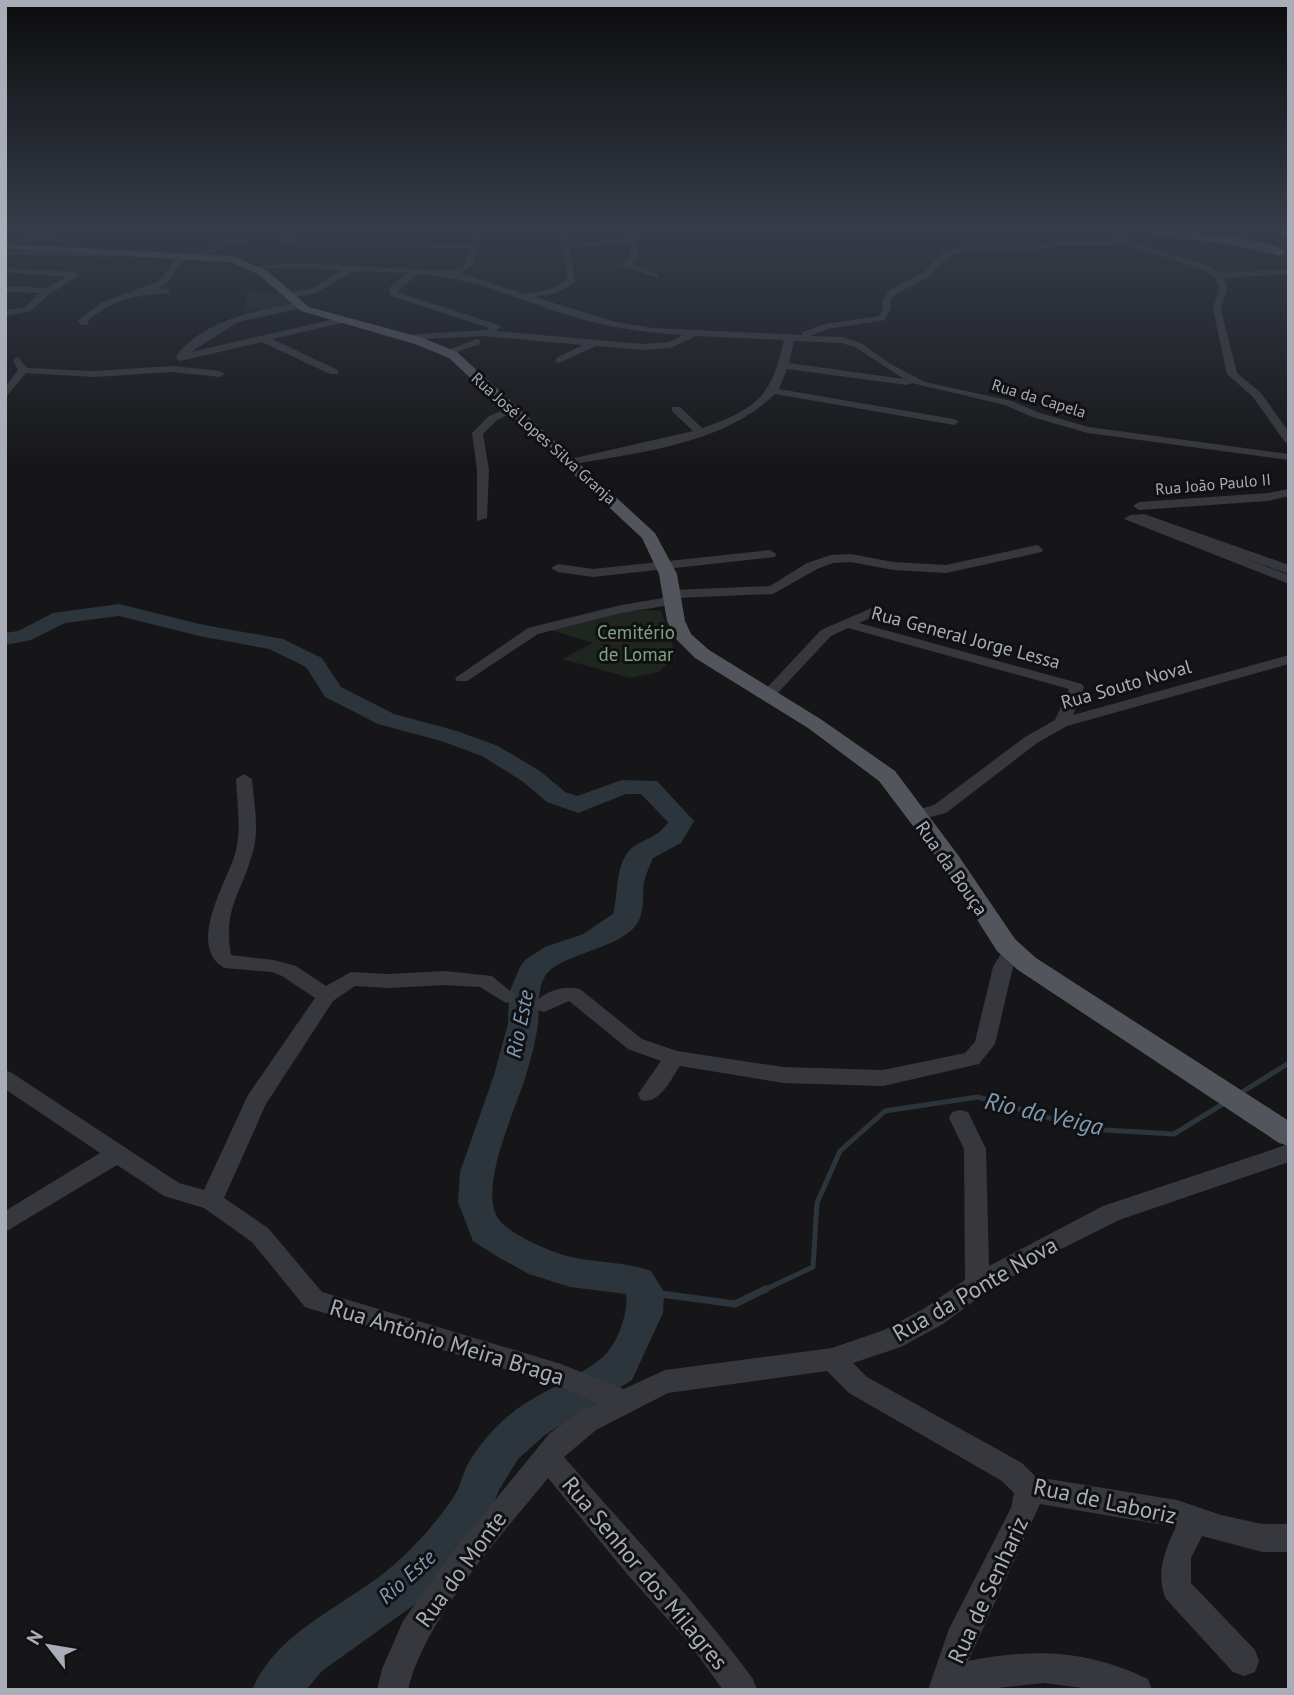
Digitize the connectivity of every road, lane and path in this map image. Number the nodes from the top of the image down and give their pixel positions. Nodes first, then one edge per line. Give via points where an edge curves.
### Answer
1 (97, 310) edge
2 (274, 310) edge
3 (310, 310) edge
4 (444, 310) edge
5 (559, 310) edge
6 (886, 310) edge
7 (1217, 310) edge
8 (339, 321) junction
9 (85, 323) dead end
10 (696, 332) junction
11 (405, 337) junction
12 (480, 338) junction
13 (790, 338) junction
14 (265, 340) junction
15 (592, 344) junction
16 (448, 352) junction
17 (180, 358) junction
18 (559, 360) dead end
19 (782, 365) junction
20 (166, 369) junction
21 (334, 372) dead end
22 (220, 374) dead end
23 (922, 384) junction
24 (773, 391) junction
25 (5, 395) edge
26 (677, 409) dead end
27 (513, 410) junction
28 (954, 422) dead end
29 (700, 432) junction
30 (1289, 440) edge
31 (1289, 457) edge
32 (570, 462) junction
33 (1289, 492) edge
34 (1139, 506) dead end
35 (481, 518) dead end
36 (1037, 549) dead end
37 (1224, 551) junction
38 (770, 554) dead end
39 (664, 564) junction
40 (558, 568) dead end
41 (1289, 570) edge
42 (1289, 580) edge
43 (672, 597) junction
44 (874, 611) dead end
45 (848, 624) junction
46 (1289, 659) edge
47 (462, 678) dead end
48 (768, 695) junction
49 (1062, 723) junction
50 (244, 779) dead end
51 (915, 816) junction
52 (1012, 951) junction
53 (326, 996) junction
54 (506, 996) dead end
55 (544, 1005) dead end
56 (675, 1058) junction
57 (5, 1079) edge
58 (649, 1094) dead end
59 (960, 1118) dead end
60 (1289, 1135) edge
61 (1289, 1153) edge
62 (116, 1154) junction
63 (211, 1201) junction
64 (5, 1223) edge
65 (977, 1284) junction
66 (832, 1359) junction
67 (619, 1400) junction
68 (547, 1457) junction
69 (1029, 1489) junction
70 (1195, 1520) junction
71 (1289, 1538) edge
72 (1244, 1661) dead end
73 (945, 1685) edge
74 (391, 1690) edge
75 (742, 1690) edge
76 (1137, 1690) edge

1 - 9 street via 82,321
2 - 17 street via 244,315 210,332
3 - 8 main road
4 - 12 street via 496,327
5 - 10 street via 615,325
6 - 13 street via 882,318
7 - 30 street via 1232,374 1256,395
8 - 11 main road
8 - 14 street
10 - 13 street
10 - 15 street via 671,345
11 - 12 street
11 - 16 main road, Rua José Lopes Silva Granja
12 - 15 street
12 - 16 street
13 - 19 street
13 - 23 street, Rua da Capela via 858,345
14 - 17 street
14 - 21 street
15 - 18 street
16 - 27 main road, Rua José Lopes Silva Granja
17 - 20 street
19 - 23 street
19 - 24 street
20 - 22 street
20 - 25 street via 86,375 21,365
23 - 31 street, Rua da Capela via 1008,403 1088,429
24 - 28 street
24 - 29 street via 750,411
26 - 29 street
27 - 32 main road, Rua José Lopes Silva Granja
27 - 35 street via 493,418 477,433 483,470
29 - 32 street
32 - 39 main road, Rua José Lopes Silva Granja via 649,536
33 - 34 street, Rua João Paulo II
36 - 43 street via 946,569 831,559 773,590
37 - 37 street via 1144,518 1130,520
37 - 41 street
37 - 42 street
38 - 39 street
39 - 40 street via 593,573
39 - 43 main road, Rua da Bouça
43 - 47 street via 533,631
43 - 48 main road, Rua da Bouça via 683,636 702,654
44 - 45 street, Rua General Jorge Lessa
45 - 48 street, Rua General Jorge Lessa via 825,633
45 - 49 street, Rua General Jorge Lessa via 1077,687
46 - 49 street, Rua Souto Noval
48 - 51 main road, Rua da Bouça via 887,776
49 - 51 street, Rua Souto Noval via 1031,740 940,810
50 - 53 street via 248,831 244,854 220,909 220,954 231,963 289,971
51 - 52 main road, Rua da Bouça
52 - 56 street via 1003,967 985,1044 972,1059 883,1078 783,1075
52 - 60 main road, Rua da Bouça
53 - 54 street via 352,979 445,978 485,981
53 - 63 street via 256,1101
55 - 56 street via 573,994 635,1044
56 - 58 street
57 - 62 street, Rua António Meira Braga
59 - 65 street via 975,1149
61 - 65 street, Rua da Ponte Nova via 1111,1213
62 - 63 street, Rua António Meira Braga via 172,1190
62 - 64 street
63 - 67 street, Rua António Meira Braga via 260,1235 314,1300 561,1376
65 - 66 street, Rua da Ponte Nova via 934,1316 892,1339
66 - 67 street, Rua da Ponte Nova via 665,1382
66 - 69 street, Rua de Laboriz via 858,1385 1012,1472
67 - 68 street, Rua da Ponte Nova via 559,1443
68 - 74 street, Rua do Monte via 461,1564 414,1632
68 - 75 street, Rua Senhor dos Milagres via 700,1632
69 - 70 street, Rua de Laboriz
69 - 73 street, Rua de Senhariz via 1025,1510 960,1640
70 - 71 street, Rua de Laboriz via 1262,1538
70 - 72 street via 1177,1556 1177,1589
73 - 76 street via 1001,1669 1046,1666 1114,1677

